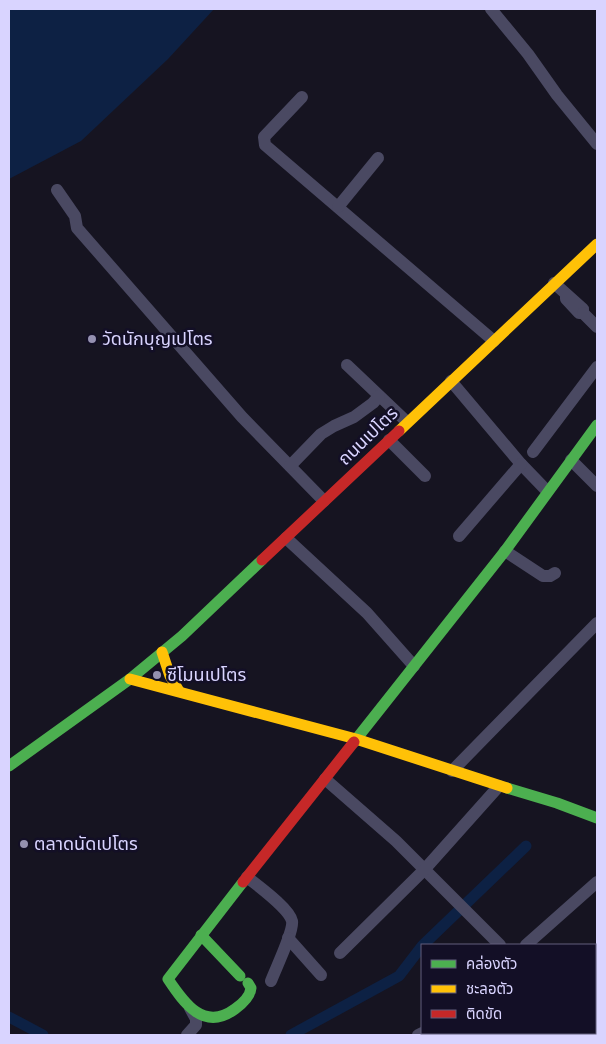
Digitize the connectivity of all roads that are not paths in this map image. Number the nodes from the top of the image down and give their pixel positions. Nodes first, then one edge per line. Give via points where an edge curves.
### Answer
1 (491, 9) edge
2 (302, 97) dead end
3 (597, 144) edge
4 (378, 158) dead end
5 (57, 190) dead end
6 (338, 207) junction
7 (597, 244) edge
8 (554, 283) junction
9 (597, 327) edge
10 (494, 341) junction
11 (347, 365) dead end
12 (597, 367) edge
13 (451, 381) junction
14 (379, 396) junction
15 (407, 422) junction
16 (597, 425) edge
17 (389, 440) junction
18 (533, 452) dead end
19 (571, 460) junction
20 (520, 464) junction
21 (290, 466) junction
22 (424, 476) dead end
23 (597, 486) edge
24 (548, 491) junction
25 (324, 501) junction
26 (459, 536) dead end
27 (286, 538) junction
28 (505, 551) junction
29 (555, 573) dead end
30 (597, 623) edge
31 (162, 652) junction
32 (414, 666) junction
33 (130, 679) junction
34 (179, 691) junction
35 (356, 739) junction
36 (9, 766) edge
37 (452, 771) junction
38 (325, 780) junction
39 (499, 786) junction
40 (597, 818) edge
41 (424, 870) junction
42 (247, 877) junction
43 (597, 882) edge
44 (201, 935) junction
45 (288, 938) junction
46 (499, 944) edge
47 (527, 944) edge
48 (340, 953) dead end
49 (321, 975) dead end
50 (270, 981) dead end
51 (190, 1008) junction
52 (187, 1035) edge

1 - 3 street
2 - 6 street via 264,137 264,145
4 - 6 street
5 - 21 street via 75,216 77,228 242,417
6 - 10 street
7 - 8 street, ถนนเปโตร
8 - 9 street via 583,309
8 - 10 street, ถนนเปโตร
10 - 13 street, ถนนเปโตร
11 - 14 street
12 - 18 street
13 - 15 street, ถนนเปโตร
13 - 20 street
14 - 15 street
14 - 21 street via 354,417 321,434
15 - 17 street, ถนนเปโตร
16 - 19 street
17 - 22 street
17 - 25 street, ถนนเปโตร
19 - 23 street
19 - 24 street
20 - 24 street
20 - 26 street
21 - 25 street
24 - 28 street
25 - 27 street, ถนนเปโตร
27 - 31 street, ถนนเปโตร
27 - 32 street via 367,613
28 - 29 street via 543,576
28 - 32 street
30 - 37 street
31 - 33 street, ถนนเปโตร
31 - 34 street
32 - 35 street
33 - 34 street
33 - 36 street, ถนนเปโตร
34 - 35 street
35 - 37 street
35 - 38 street
37 - 39 street
38 - 41 street via 396,841
38 - 42 street
39 - 40 street
39 - 41 street
41 - 46 street
41 - 48 street
42 - 44 street
42 - 45 street via 286,912 292,925
43 - 47 street
44 - 51 street via 168,979
44 - 51 street via 251,988 249,996 227,1016 206,1018
45 - 49 street
45 - 50 street
51 - 52 street via 196,1025

